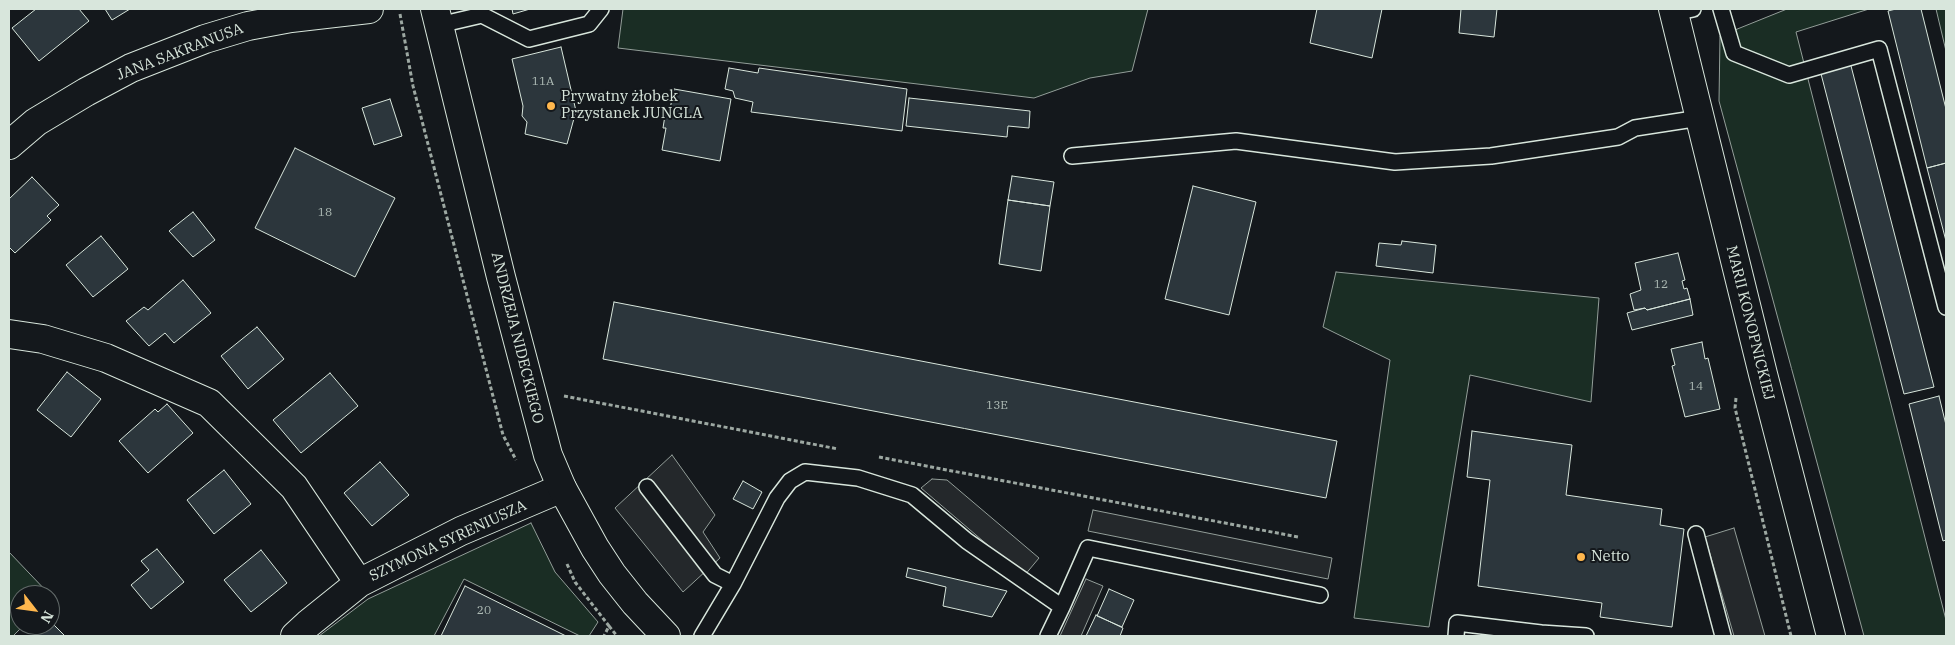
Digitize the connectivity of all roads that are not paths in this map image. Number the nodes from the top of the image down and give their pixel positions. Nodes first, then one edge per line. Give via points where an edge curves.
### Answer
1 (369, 9) edge
2 (601, 9) edge
3 (1721, 9) edge
4 (1680, 10) edge
5 (437, 17) edge
6 (1700, 118) junction
7 (9, 145) edge
8 (1072, 156) dead end
9 (1946, 307) edge
10 (9, 334) edge
11 (647, 487) dead end
12 (562, 488) junction
13 (1696, 534) dead end
14 (359, 583) junction
15 (733, 584) junction
16 (1320, 596) dead end
17 (1062, 608) junction
18 (1824, 609) junction
19 (1541, 634) edge
20 (295, 636) edge
21 (666, 636) edge
22 (702, 636) edge
23 (1048, 636) edge
24 (1456, 636) edge
25 (1586, 636) edge
26 (1723, 636) edge
27 (1816, 636) edge
28 (1831, 636) edge

1 - 7 street, JANA SAKRANUSA via 291,18 205,39 132,68 86,92 36,122
2 - 5 lane via 589,24 529,39 482,15
3 - 9 lane via 1734,53 1789,75 1879,49
4 - 6 street, MARII KONOPNICKIEJ
5 - 12 street, ANDRZEJA NIDECKIEGO via 539,422
6 - 8 lane via 1635,128 1618,137 1481,157 1395,162 1236,140
6 - 18 street, MARII KONOPNICKIEJ
10 - 14 street, SZYMONA SYRENIUSZA via 43,338 106,358 209,403 294,487
11 - 15 lane via 715,575
12 - 14 street, SZYMONA SYRENIUSZA via 461,531
12 - 21 street, ANDRZEJA NIDECKIEGO via 612,574
13 - 26 lane
14 - 20 street
15 - 17 lane via 777,498 790,480 805,472 858,478 912,495 967,541
15 - 22 lane
16 - 17 lane via 1088,548
17 - 23 lane
18 - 27 lane
18 - 28 street, MARII KONOPNICKIEJ
19 - 24 lane via 1457,623
19 - 25 lane

